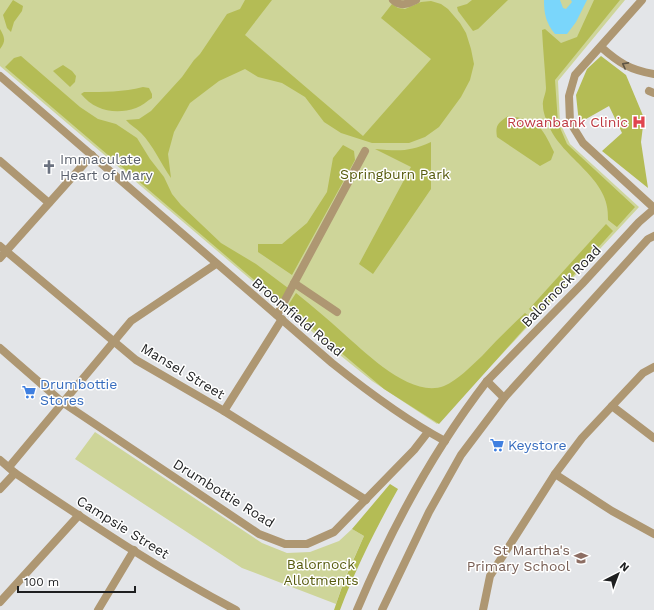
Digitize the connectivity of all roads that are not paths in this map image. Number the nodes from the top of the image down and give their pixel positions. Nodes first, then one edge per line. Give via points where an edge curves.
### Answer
1 (393, 0) edge
2 (416, 0) edge
3 (642, 0) edge
4 (601, 46) junction
5 (654, 74) edge
6 (0, 76) edge
7 (365, 151) dead end
8 (92, 155) junction
9 (0, 161) edge
10 (49, 203) junction
11 (654, 209) edge
12 (654, 236) edge
13 (3, 249) edge
14 (0, 258) edge
15 (216, 264) junction
16 (294, 283) junction
17 (337, 312) dead end
18 (280, 317) junction
19 (113, 342) junction
20 (0, 348) edge
21 (654, 367) edge
22 (487, 381) junction
23 (504, 398) junction
24 (62, 402) junction
25 (612, 406) junction
26 (224, 411) junction
27 (428, 432) junction
28 (654, 438) edge
29 (445, 442) junction
30 (0, 460) edge
31 (12, 470) junction
32 (556, 474) junction
33 (0, 489) edge
34 (366, 500) junction
35 (79, 515) junction
36 (654, 534) edge
37 (134, 550) junction
38 (0, 602) edge
39 (98, 610) edge
40 (236, 610) edge
41 (357, 610) edge
42 (382, 610) edge
43 (484, 610) edge

1 - 2 street via 406,5
3 - 4 street
5 -> 4 street via 622,64
4 - 11 street via 575,75 569,96 570,122 584,143
6 - 8 street, Broomfield Road
7 - 16 street
8 - 10 street
8 - 15 street, Broomfield Road
9 - 10 street
10 - 13 street
11 - 22 street, Balornock Road
12 - 23 street via 633,255
13 - 14 street
13 - 19 street, Mansel Street
15 - 18 street, Broomfield Road
15 - 19 street via 131,321
16 - 17 street
16 - 18 street
18 - 26 street
18 - 27 street, Broomfield Road via 366,390
19 - 24 street
19 - 26 street, Mansel Street via 136,360
20 - 24 street, Drumbottie Road
21 - 25 street via 643,373
22 - 23 street
22 - 29 street, Balornock Road
23 - 42 street via 461,455 429,512
24 - 31 street
24 - 34 street, Drumbottie Road via 259,534 285,544 307,544 334,532
25 - 28 street
25 - 32 street via 582,438
26 - 34 street, Mansel Street
27 - 29 street, Broomfield Road
27 - 34 street, Drumbottie Road
29 - 41 street via 420,480 387,542
30 - 31 street, Campsie Street
31 - 33 street
31 - 35 street, Campsie Street
32 - 36 street via 612,511
32 - 43 street via 490,576
35 - 37 street, Campsie Street
35 - 38 street
37 - 39 street
37 - 40 street, Campsie Street via 201,592

